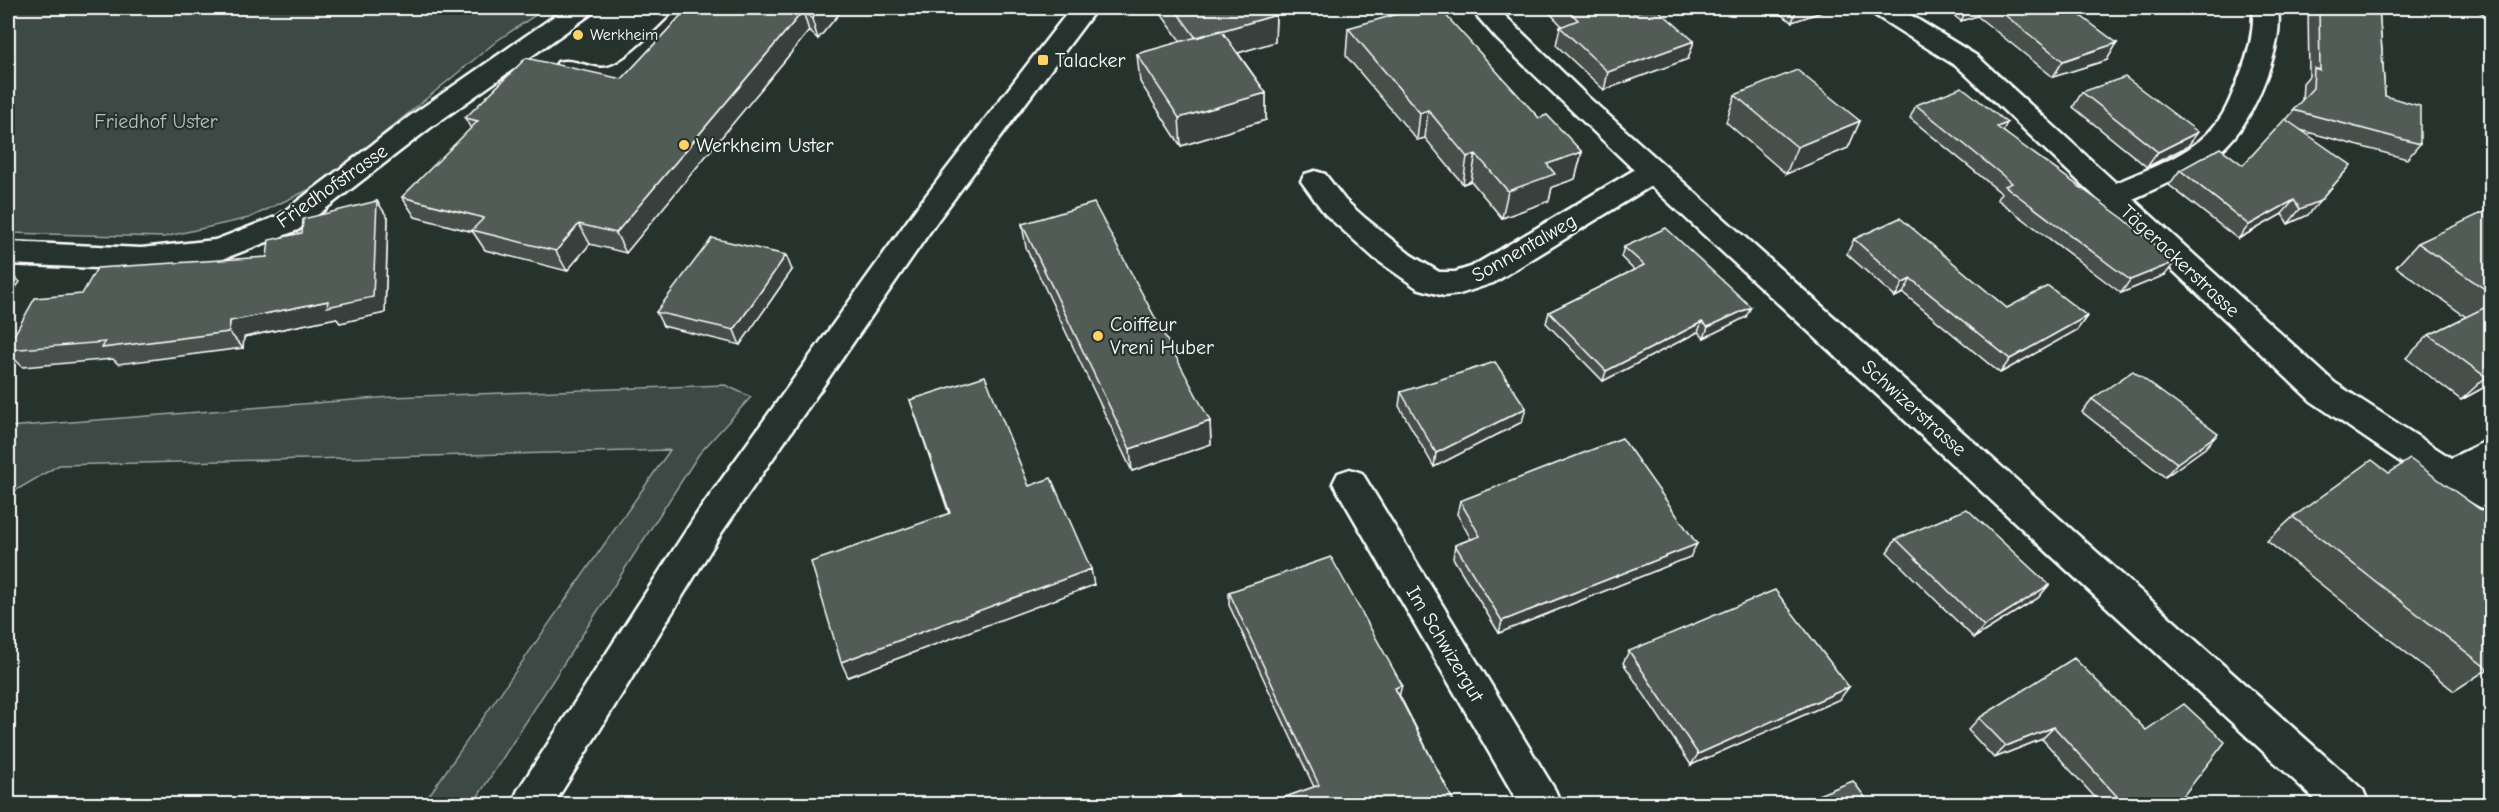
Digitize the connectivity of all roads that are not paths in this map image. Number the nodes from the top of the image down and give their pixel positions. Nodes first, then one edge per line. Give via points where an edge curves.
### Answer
1 (582, 8) edge
2 (695, 8) edge
3 (1084, 8) edge
4 (1483, 8) edge
5 (1882, 8) edge
6 (2266, 8) edge
7 (513, 56) junction
8 (1653, 172) junction
9 (1315, 181) dead end
10 (2111, 197) junction
11 (8, 253) edge
12 (2492, 452) edge
13 (2451, 474) junction
14 (1350, 483) dead end
15 (2492, 497) edge
16 (532, 804) edge
17 (1541, 804) edge
18 (2349, 804) edge

1 - 7 street, Friedhofstrasse
2 - 7 street via 631,67 607,77
3 - 16 street via 928,213 710,522
4 - 8 street, Schwizerstrasse
5 - 10 street, Tägerackerstrasse via 1968,62
6 - 10 street via 2267,26 2257,69 2219,139 2190,159
7 - 11 street, Friedhofstrasse via 278,227 218,250 141,259
8 - 9 street, Sonnentalweg via 1482,275 1448,285 1426,280 1409,268 1345,217
8 - 18 street, Schwizerstrasse
10 - 13 street, Tägerackerstrasse via 2323,392
12 - 13 street
13 - 15 street, Tägerackerstrasse
14 - 17 street, Im Schwizergut

